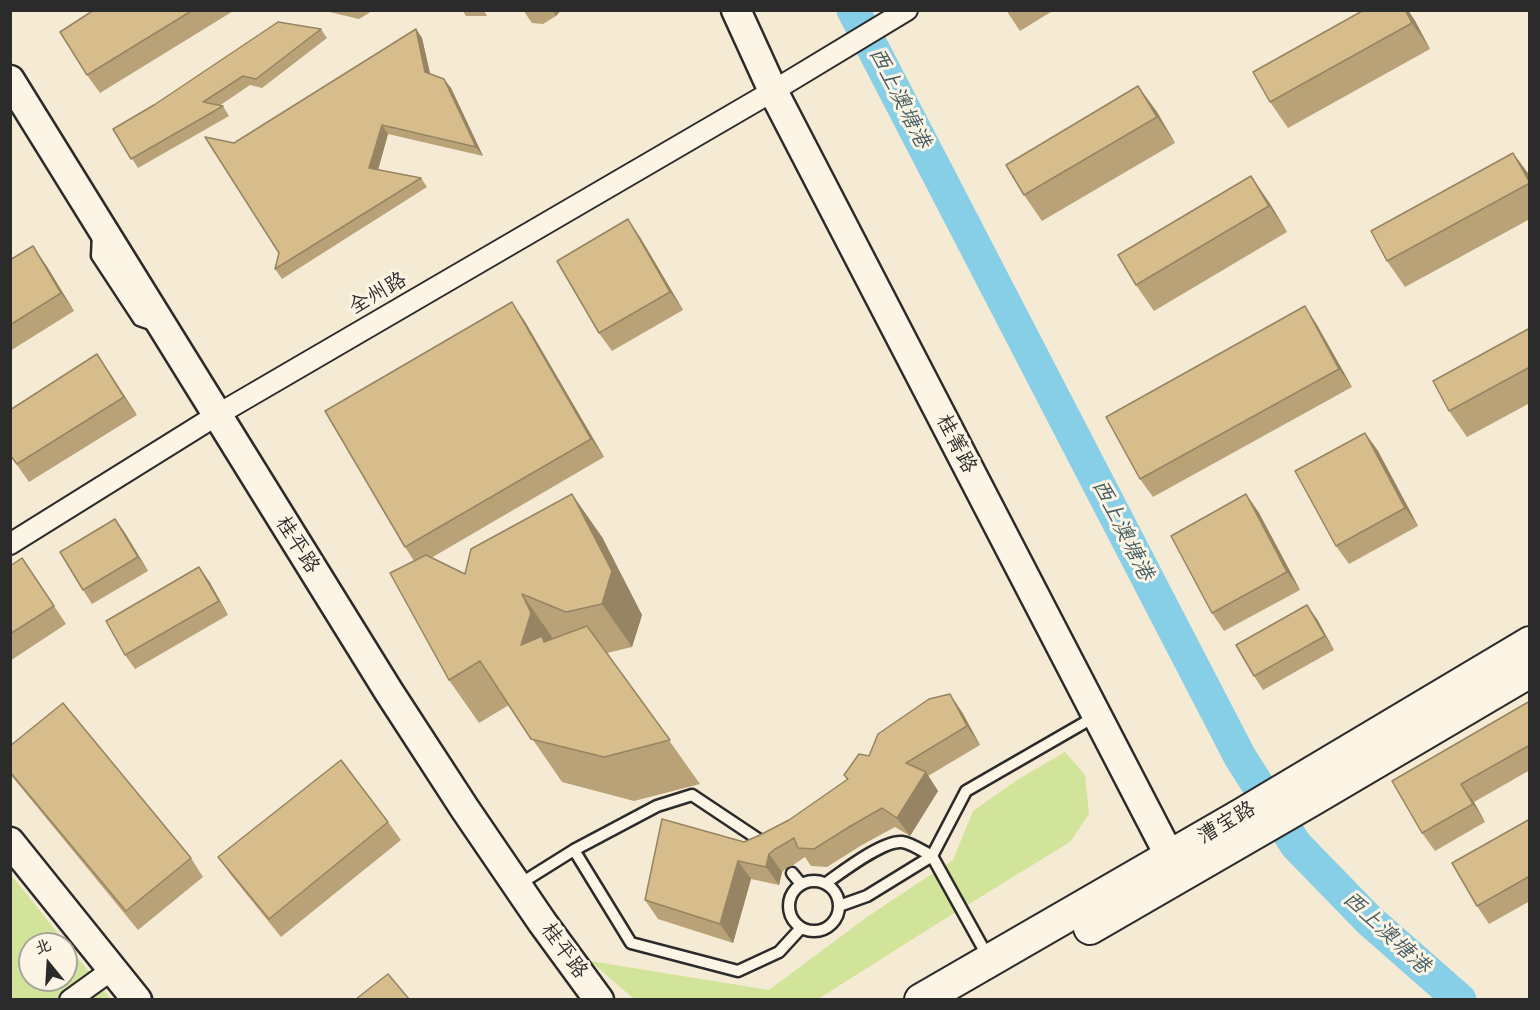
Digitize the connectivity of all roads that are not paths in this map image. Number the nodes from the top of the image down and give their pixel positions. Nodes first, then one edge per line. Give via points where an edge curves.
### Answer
1 (736, 10) edge
2 (907, 10) edge
3 (10, 80) edge
4 (773, 91) junction
5 (217, 416) junction
6 (10, 544) edge
7 (1530, 643) edge
8 (1530, 671) edge
9 (1096, 716) junction
10 (1306, 790) junction
11 (10, 842) edge
12 (770, 846) edge
13 (574, 850) junction
14 (932, 856) junction
15 (1174, 866) junction
16 (792, 873) dead end
17 (826, 883) junction
18 (801, 884) junction
19 (517, 885) junction
20 (839, 906) junction
21 (801, 928) junction
22 (990, 961) junction
23 (113, 969) junction
24 (70, 999) edge
25 (137, 999) edge
26 (599, 999) edge
27 (921, 999) edge
28 (966, 999) edge

1 - 4 street, 桂箐路
2 - 4 street, 全州路
3 - 5 street, 桂平路
4 - 5 street, 全州路
4 - 9 street, 桂箐路
5 - 6 street, 全州路
5 - 19 street, 桂平路 via 389,692
7 - 10 main road, 漕宝路
8 - 10 main road, 漕宝路
9 - 14 lane via 966,792
9 - 15 street, 桂箐路
10 - 15 main road, 漕宝路
11 - 23 street
12 - 13 lane via 692,795 657,806
13 - 19 lane
13 - 21 lane via 631,943 738,971 779,952
14 - 17 lane via 904,842 890,843
14 - 20 lane via 867,896
14 - 22 lane
15 - 22 main road, 漕宝路
15 - 28 main road, 漕宝路
16 - 18 lane
17 - 18 lane via 813,880
17 - 20 lane via 836,893
18 - 21 lane via 791,893 788,906 792,919
19 - 26 street, 桂平路
20 - 21 lane via 836,918 827,928 814,932
22 - 27 main road, 漕宝路
23 - 24 street
23 - 25 street

